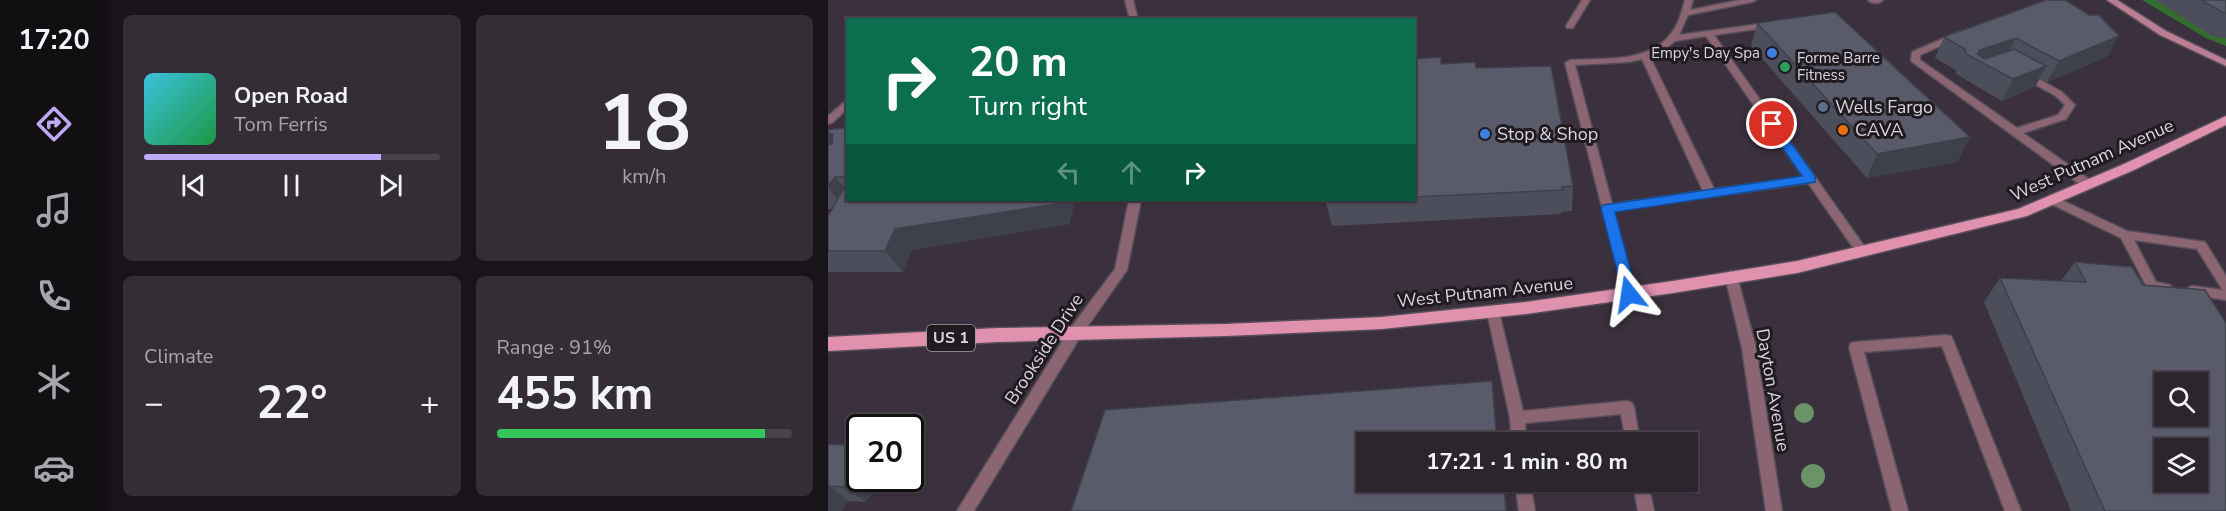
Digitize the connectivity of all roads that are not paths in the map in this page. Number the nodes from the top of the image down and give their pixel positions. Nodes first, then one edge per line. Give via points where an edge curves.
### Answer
1 (1129, 0) edge
2 (1586, 0) edge
3 (1689, 0) edge
4 (1752, 0) edge
5 (1872, 0) edge
6 (1879, 0) edge
7 (2111, 0) edge
8 (1686, 13) junction
9 (1134, 18) edge
10 (1776, 23) edge
11 (1570, 26) dead end
12 (1708, 33) junction
13 (1963, 33) edge
14 (1675, 38) junction
15 (1646, 58) junction
16 (2226, 63) edge
17 (2013, 69) edge
18 (846, 104) edge
19 (2226, 120) edge
20 (828, 121) edge
21 (2016, 132) junction
22 (1811, 179) junction
23 (2089, 185) junction
24 (1710, 193) junction
25 (2053, 200) junction
26 (1135, 201) edge
27 (1607, 208) junction
28 (2125, 235) junction
29 (1863, 253) junction
30 (1731, 276) junction
31 (2226, 286) edge
32 (1629, 294) junction
33 (2226, 295) edge
34 (1493, 312) junction
35 (1075, 333) junction
36 (828, 344) edge
37 (1516, 418) junction
38 (1518, 432) edge
39 (1631, 432) edge
40 (1525, 492) edge
41 (1643, 492) edge
42 (965, 511) edge
43 (1527, 511) edge
44 (1646, 511) edge
45 (1774, 511) edge
46 (1900, 511) edge
47 (2013, 511) edge

1 - 9 street
2 - 11 street
3 - 8 street
4 - 8 street
5 - 6 street
7 - 16 main road via 2173,38
8 - 14 street
10 - 12 street
12 - 14 street
12 - 22 street
13 - 21 street via 1916,54 1916,61
14 - 15 street
15 - 24 street
15 - 27 street via 1570,63
17 - 21 street via 2059,94 2070,105 2062,117
18 - 20 street
19 - 23 main road, West Putnam Avenue / US 1
21 - 23 street
22 - 24 street
22 - 29 street
23 - 25 main road, West Putnam Avenue / US 1
24 - 27 street
25 - 28 street
25 - 29 main road, West Putnam Avenue / US 1 via 2022,213
26 - 35 street, Brookside Drive via 1121,270
27 - 32 street
28 - 31 street via 2201,245
28 - 33 street via 2152,286
29 - 30 main road, West Putnam Avenue / US 1
30 - 32 main road, West Putnam Avenue / US 1
30 - 45 street, Dayton Avenue via 1749,348
32 - 34 main road, West Putnam Avenue / US 1
34 - 35 main road, West Putnam Avenue / US 1 via 1359,324
34 - 37 street
35 - 36 main road, West Putnam Avenue / US 1
35 - 42 street, Brookside Drive
37 - 38 street
37 - 39 street via 1626,407
40 - 43 street
41 - 44 street
46 - 47 street via 1856,347 1946,340

